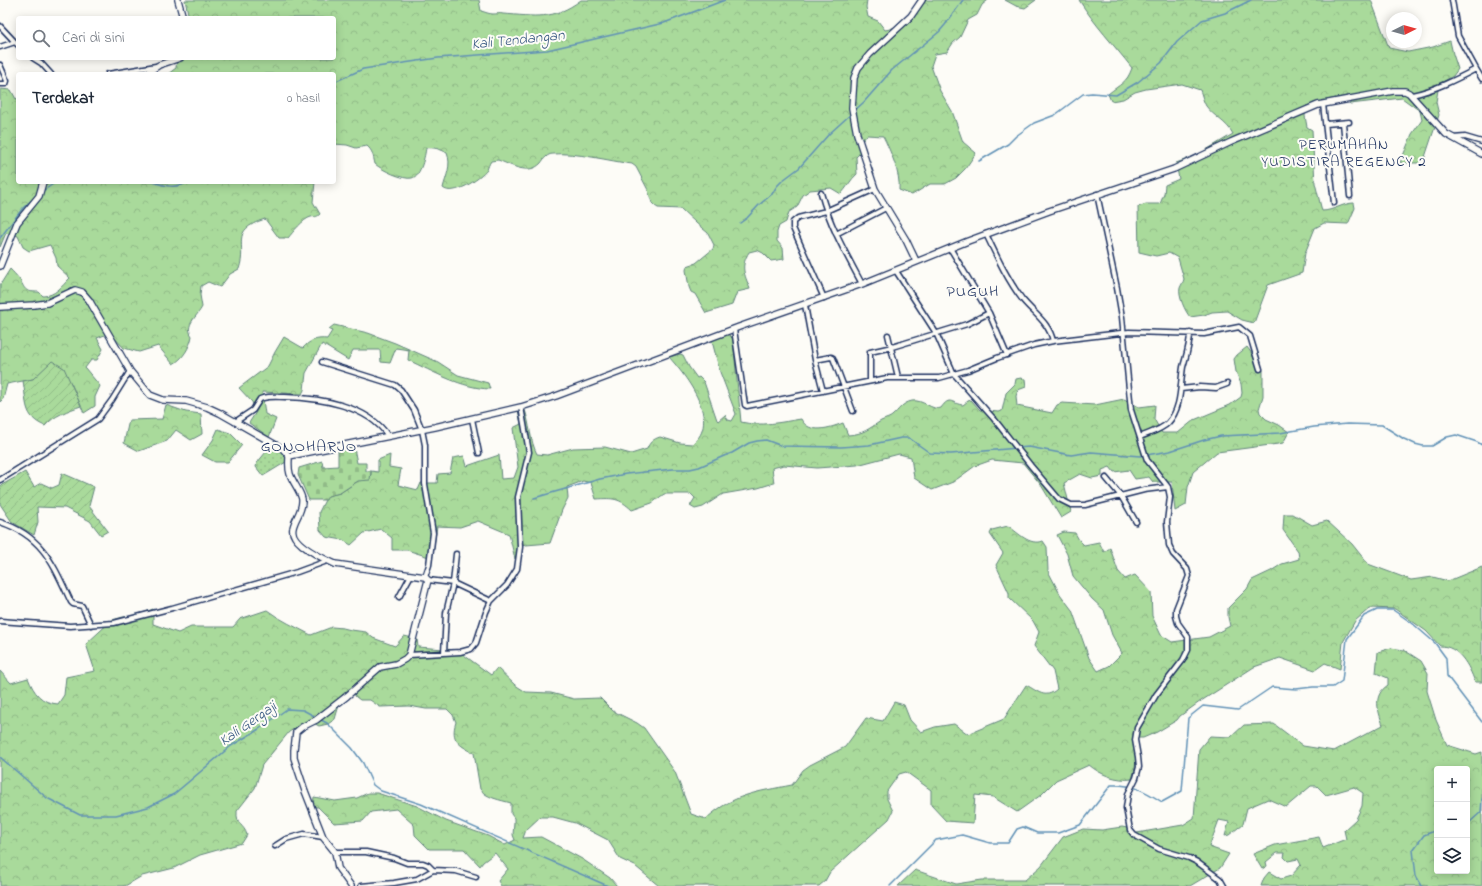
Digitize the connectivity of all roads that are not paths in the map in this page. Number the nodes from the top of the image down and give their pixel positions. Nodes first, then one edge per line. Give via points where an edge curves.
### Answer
1 (178, 0) edge
2 (922, 0) edge
3 (1452, 0) edge
4 (182, 16) edge
5 (0, 26) edge
6 (16, 44) edge
7 (0, 47) edge
8 (36, 60) edge
9 (174, 60) edge
10 (0, 65) edge
11 (159, 65) junction
12 (1476, 69) junction
13 (49, 72) edge
14 (119, 72) edge
15 (149, 72) edge
16 (1482, 79) edge
17 (0, 84) edge
18 (1412, 95) junction
19 (1323, 104) junction
20 (1343, 122) junction
21 (1349, 122) dead end
22 (1326, 124) junction
23 (1453, 138) junction
24 (1482, 142) edge
25 (1482, 154) edge
26 (42, 184) edge
27 (875, 189) junction
28 (821, 193) dead end
29 (1097, 194) junction
30 (1350, 196) dead end
31 (1334, 203) dead end
32 (886, 208) junction
33 (826, 211) junction
34 (836, 234) junction
35 (986, 234) junction
36 (950, 248) junction
37 (916, 261) junction
38 (0, 266) edge
39 (896, 271) junction
40 (862, 284) junction
41 (824, 298) junction
42 (805, 305) junction
43 (0, 307) edge
44 (989, 313) junction
45 (734, 329) junction
46 (936, 333) junction
47 (1123, 333) junction
48 (1190, 334) junction
49 (888, 335) dead end
50 (1053, 341) junction
51 (892, 347) junction
52 (1007, 354) junction
53 (815, 360) junction
54 (322, 362) dead end
55 (1260, 370) dead end
56 (130, 371) junction
57 (954, 374) junction
58 (898, 377) junction
59 (870, 381) junction
60 (1226, 384) dead end
61 (843, 387) junction
62 (1181, 389) junction
63 (823, 391) junction
64 (521, 407) junction
65 (853, 411) dead end
66 (472, 418) junction
67 (235, 422) junction
68 (422, 430) junction
69 (388, 436) junction
70 (1140, 437) junction
71 (479, 453) dead end
72 (289, 456) junction
73 (1106, 478) dead end
74 (0, 480) edge
75 (1168, 487) junction
76 (1120, 496) junction
77 (0, 522) edge
78 (1136, 522) dead end
79 (456, 554) dead end
80 (327, 560) junction
81 (411, 575) junction
82 (426, 578) junction
83 (453, 582) junction
84 (398, 597) dead end
85 (491, 601) junction
86 (0, 621) edge
87 (91, 626) junction
88 (444, 653) junction
89 (409, 655) junction
90 (323, 837) junction
91 (275, 846) dead end
92 (335, 852) junction
93 (433, 870) junction
94 (476, 877) dead end
95 (351, 886) edge
96 (361, 886) edge
97 (1224, 886) edge

1 - 4 street
2 - 27 street via 911,16 858,68 854,78 853,116
3 - 12 street via 1458,36
5 - 6 street
6 - 7 street
8 - 13 street
9 - 11 street
10 - 17 street via 7,82
11 - 14 street
11 - 15 street
12 - 16 street
12 - 18 street via 1437,88
18 - 19 street via 1405,91 1394,91
18 - 23 street via 1439,127
19 - 22 street
19 - 29 street via 1174,169
20 - 21 street
20 - 22 street
20 - 30 street
22 - 31 street
23 - 24 street via 1465,137
23 - 25 street
26 - 38 street via 40,194 17,223
27 - 32 street
27 - 33 street
28 - 33 street
29 - 35 street
29 - 47 street via 1117,288
32 - 34 street
32 - 37 street
33 - 34 street
33 - 41 street via 798,218 792,225
34 - 40 street
35 - 36 street
35 - 50 street via 1008,277 1023,300 1048,327
36 - 37 street
36 - 44 street
37 - 39 street
39 - 40 street
39 - 46 street
40 - 41 street
41 - 42 street
42 - 45 street
42 - 53 street
43 - 56 street via 34,305 75,290 82,292
44 - 46 street via 967,324
44 - 52 street
45 - 63 street via 746,405
45 - 64 street
46 - 51 street
46 - 57 street
47 - 48 street
47 - 50 street
47 - 70 street via 1130,402
48 - 55 street via 1239,327 1250,336
48 - 62 street
49 - 51 street
50 - 52 street
51 - 58 street
51 - 59 street via 870,352
52 - 57 street
53 - 61 street via 834,358
53 - 63 street
54 - 68 street via 395,385 414,410
56 - 67 street via 145,390 156,398 196,404
56 - 74 street via 98,419
57 - 58 street via 934,378
57 - 76 street via 1059,499 1067,504 1079,505
58 - 59 street
59 - 61 street
60 - 62 street via 1216,388
61 - 63 street
61 - 65 street
62 - 70 street via 1175,412 1169,422 1160,429
64 - 66 street
64 - 85 street via 529,452 518,497 519,562 507,585
66 - 68 street
66 - 71 street
67 - 69 street via 253,410 263,398 298,397 334,403 360,412 376,422
67 - 72 street via 283,448
68 - 69 street
68 - 82 street via 426,454 425,484 433,533
69 - 72 street
70 - 75 street via 1146,460
72 - 80 street via 289,472 302,502 293,528 293,536 299,543
73 - 76 street
75 - 76 street
75 - 97 street via 1168,545 1187,569 1189,576 1176,609 1178,623 1188,637 1188,645 1183,660 1156,695 1137,728 1135,740 1139,762 1126,808 1130,830 1134,835 1159,849 1197,862 1220,879
76 - 78 street
77 - 87 street via 17,528 43,549 54,565 72,604 82,606
79 - 83 street
80 - 81 street
80 - 87 street via 297,572 172,608 114,624
81 - 82 street
81 - 84 street
82 - 83 street
82 - 89 street
83 - 85 street
83 - 88 street via 446,613
85 - 88 street via 474,646 466,651
86 - 87 street
88 - 89 street
89 - 90 street via 396,664 380,667 316,720 296,732 294,758
90 - 91 street via 304,834 286,839
90 - 92 street
92 - 93 street via 366,852 407,863 423,863
92 - 95 street via 338,868
93 - 94 street via 456,871
93 - 96 street via 417,879

